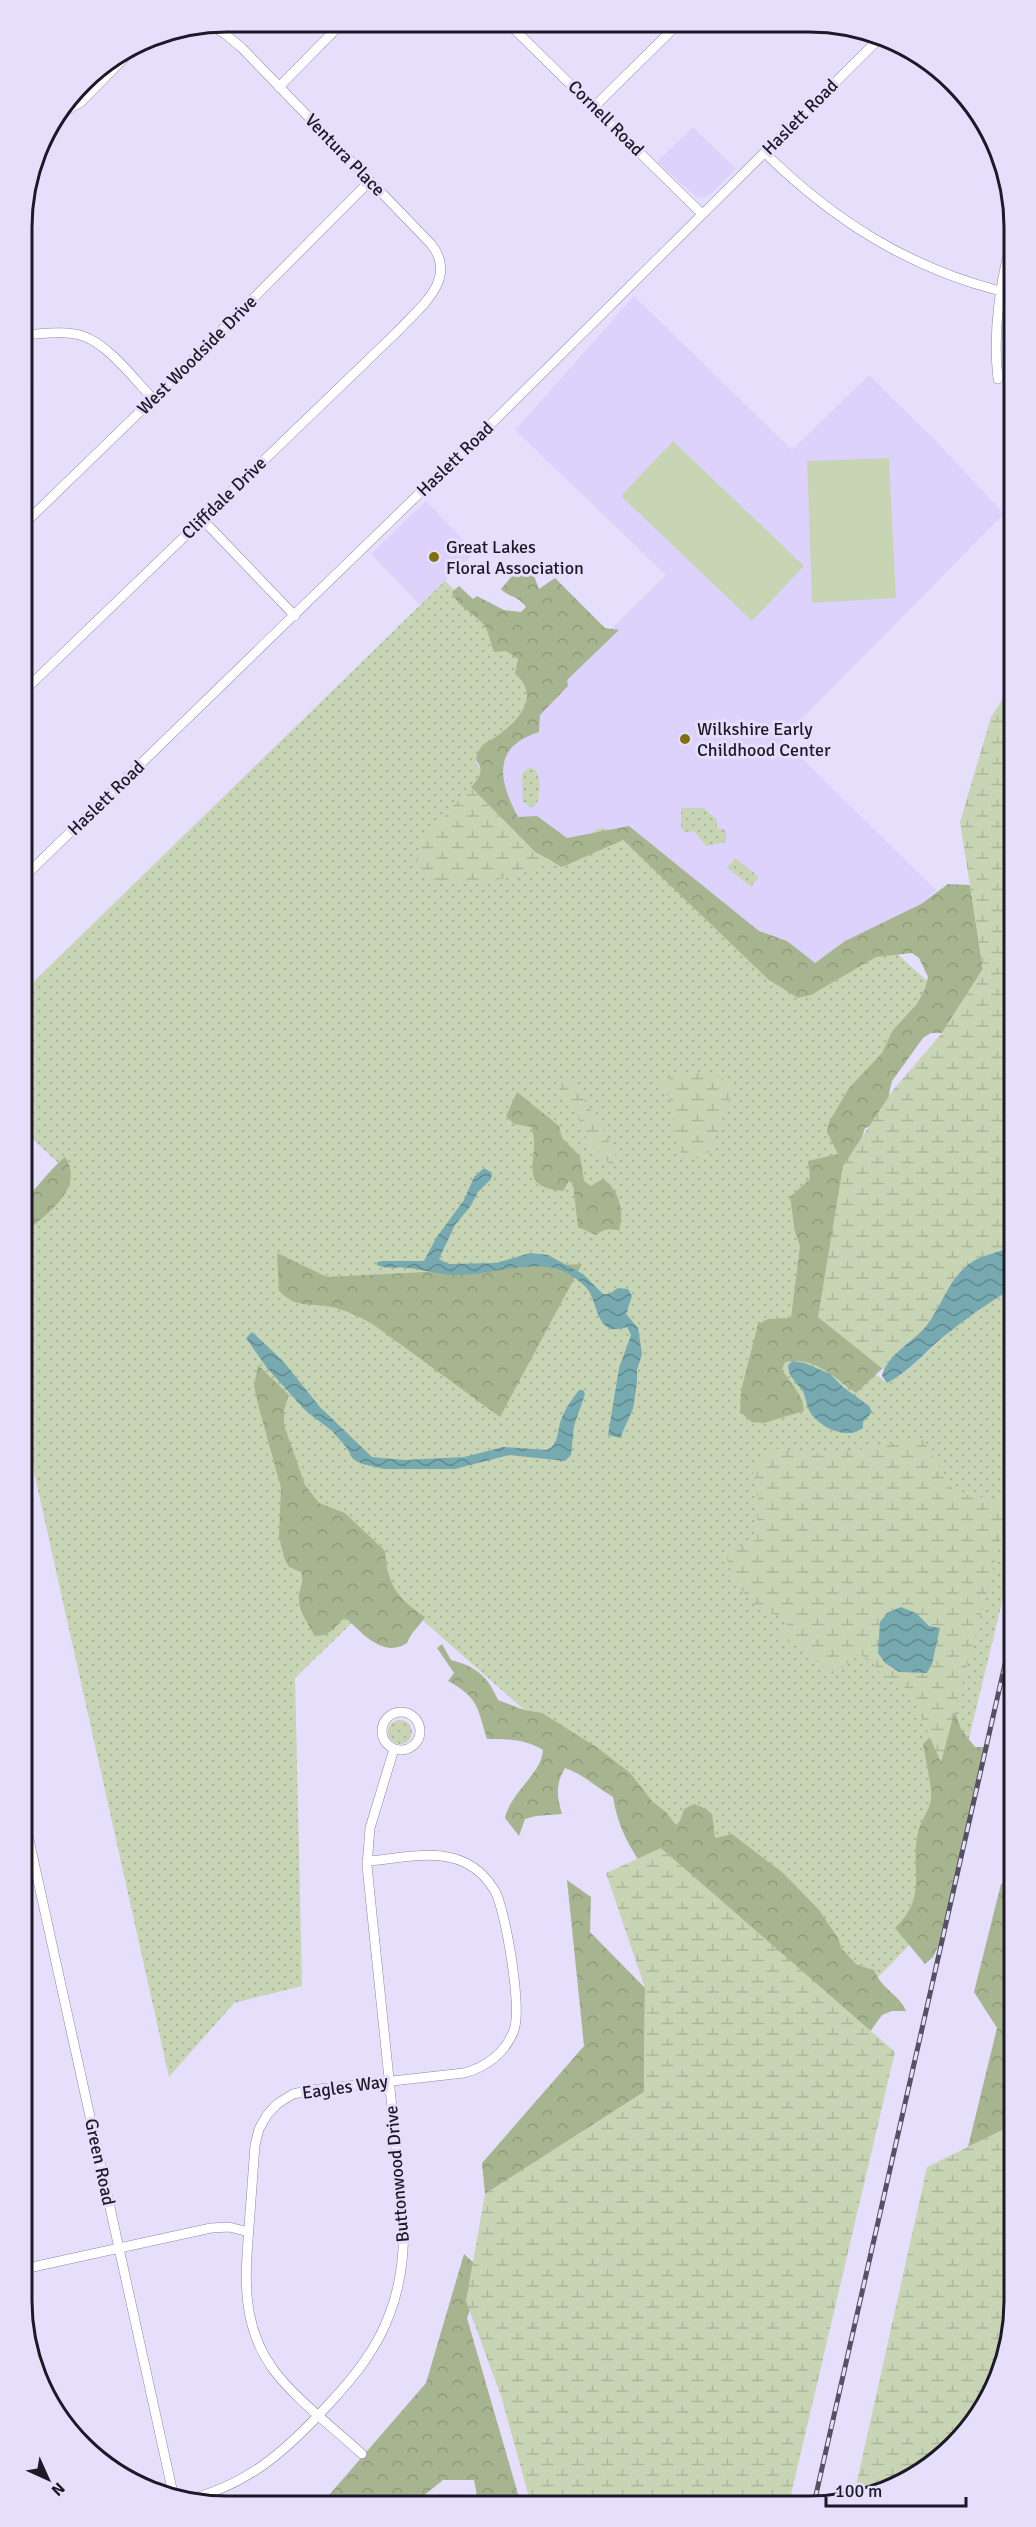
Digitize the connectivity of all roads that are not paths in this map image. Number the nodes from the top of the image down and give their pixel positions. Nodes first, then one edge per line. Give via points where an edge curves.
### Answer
1 (221, 32) edge
2 (334, 32) edge
3 (517, 32) edge
4 (670, 32) edge
5 (875, 43) edge
6 (119, 64) edge
7 (279, 87) junction
8 (73, 106) edge
9 (594, 106) junction
10 (765, 153) junction
11 (370, 181) junction
12 (702, 214) junction
13 (1004, 272) edge
14 (1000, 291) junction
15 (424, 302) joint
16 (32, 334) edge
17 (998, 379) dead end
18 (153, 399) junction
19 (32, 516) edge
20 (202, 519) junction
21 (295, 616) junction
22 (32, 683) edge
23 (32, 869) edge
24 (394, 1749) junction
25 (32, 1854) edge
26 (367, 1861) junction
27 (389, 2081) junction
28 (249, 2232) junction
29 (118, 2248) junction
30 (32, 2267) edge
31 (319, 2415) junction
32 (362, 2454) dead end
33 (172, 2487) edge
34 (206, 2494) edge

1 - 7 street, Ventura Place
2 - 7 street
3 - 9 street, Cornell Road
4 - 9 street
5 - 10 street, Haslett Road
6 - 8 street
7 - 11 street, Ventura Place
9 - 12 street, Cornell Road
10 - 12 street, Haslett Road
10 - 14 street via 820,203 883,245 942,273
11 - 15 street, Ventura Place via 431,244 440,260 440,279
11 - 18 street, West Woodside Drive
12 - 21 street, Haslett Road
13 - 14 street
14 - 17 street via 994,345
15 - 20 street, Cliffdale Drive
16 - 18 street via 86,337 106,350
18 - 19 street, West Woodside Drive
20 - 21 street
20 - 22 street, Cliffdale Drive
21 - 23 street, Haslett Road
24 - 24 street via 409,1749 419,1737 418,1722 407,1712 392,1713 382,1725 383,1740
24 - 26 street, Buttonwood Drive via 370,1828
25 - 29 street, Green Road
26 - 27 street, Buttonwood Drive
26 - 27 street, Eagles Way via 438,1855 456,1858 480,1872 499,1901 518,2003 510,2038 487,2064 464,2073
27 - 28 street, Eagles Way via 302,2091 272,2109 256,2137
27 - 31 street, Buttonwood Drive via 404,2231 399,2281 376,2344 356,2374
28 - 29 street via 211,2228
28 - 31 street, Eagles Way via 245,2290 256,2340 281,2379
29 - 30 street
29 - 33 street, Green Road
31 - 32 street, Eagles Way
31 - 34 street, Buttonwood Drive via 261,2468

